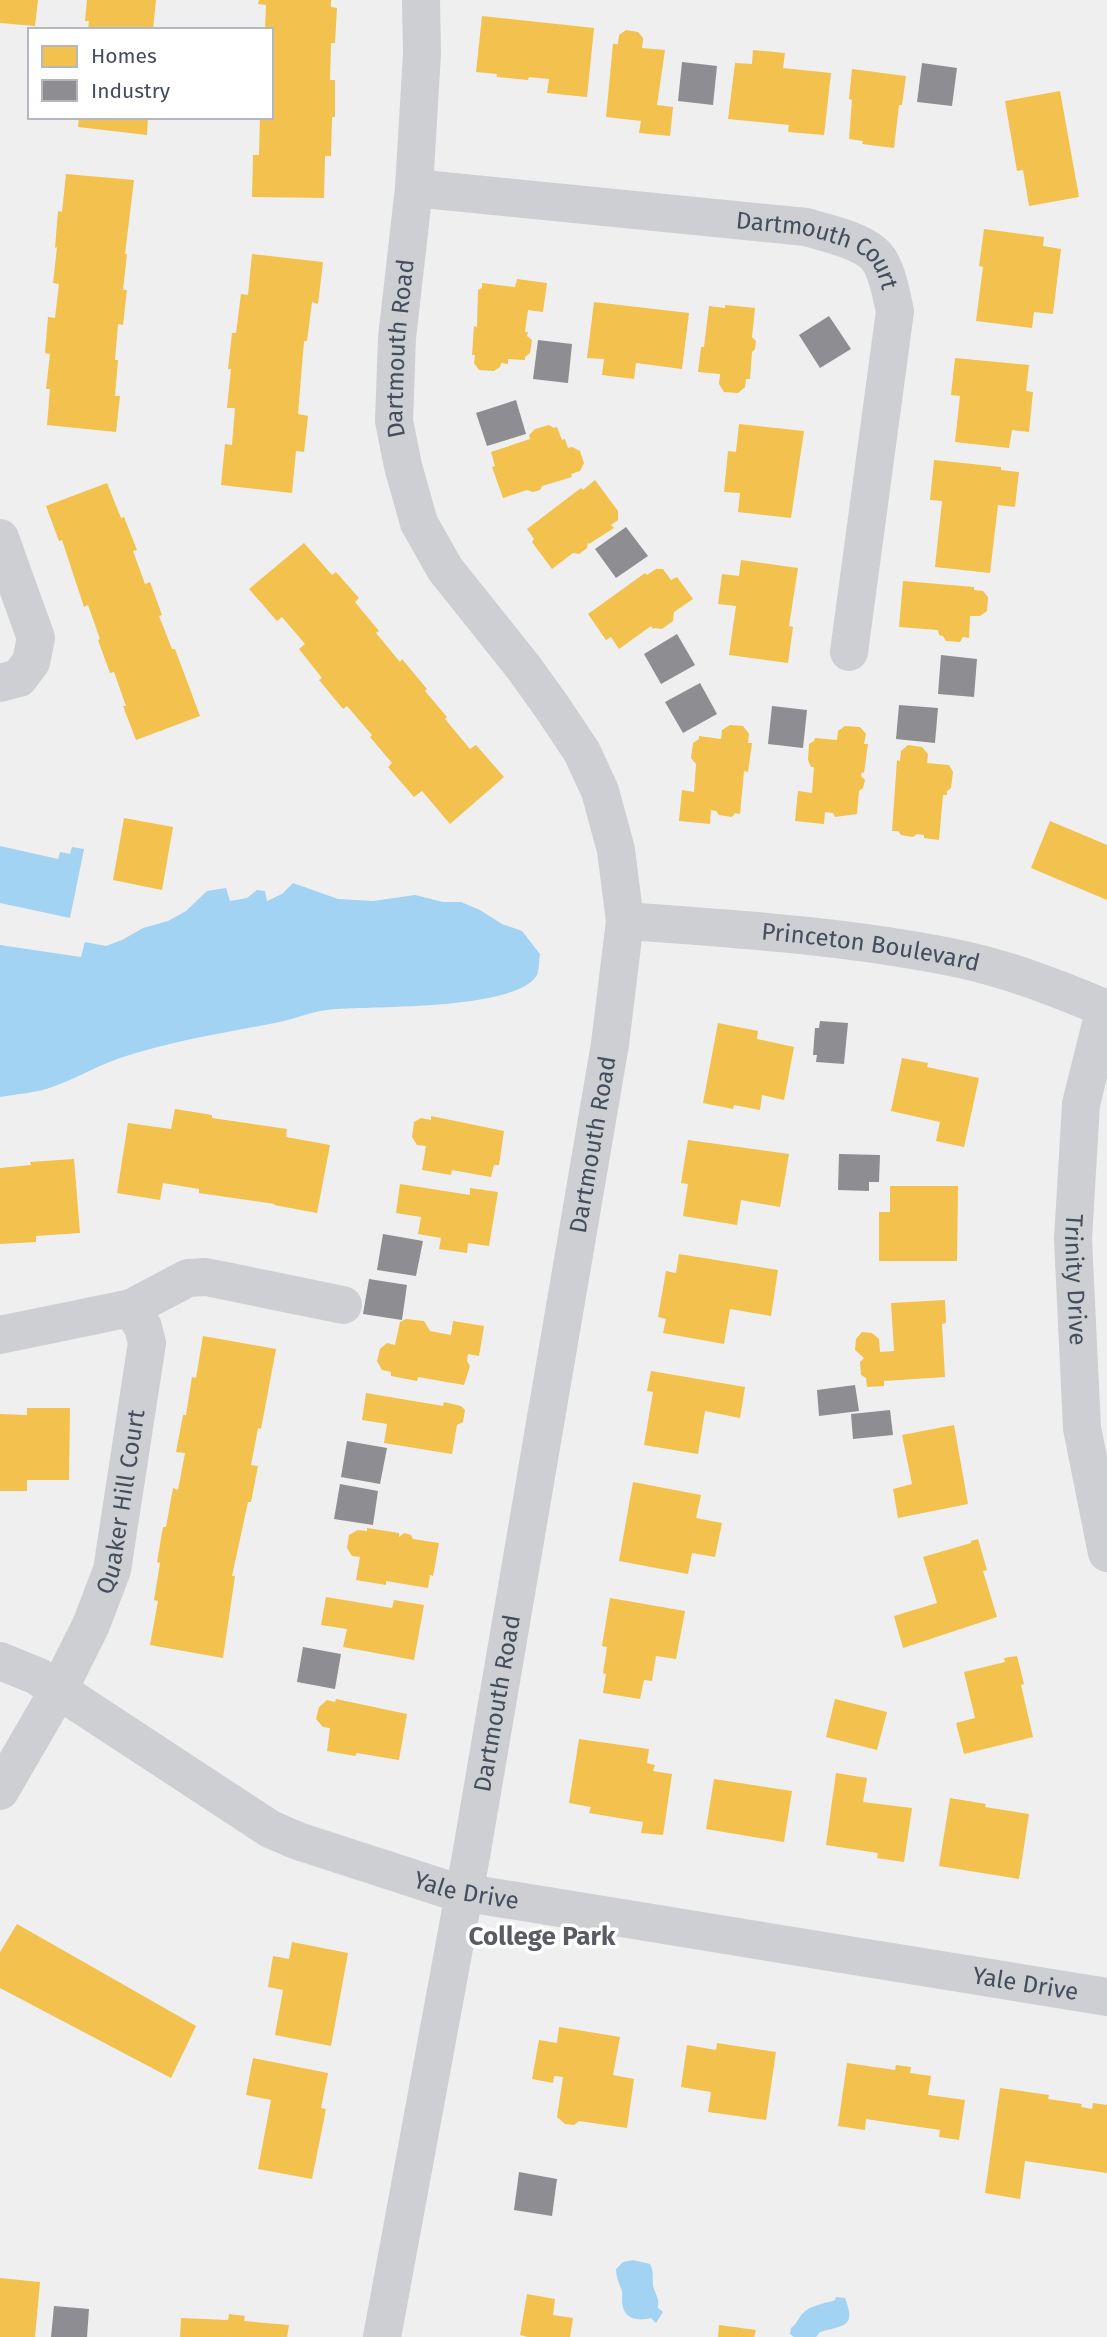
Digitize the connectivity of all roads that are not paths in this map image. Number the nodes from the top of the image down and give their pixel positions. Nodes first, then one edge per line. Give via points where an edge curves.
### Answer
1 (422, 0) edge
2 (414, 188) junction
3 (0, 538) edge
4 (849, 652) dead end
5 (0, 683) edge
6 (625, 920) junction
7 (1106, 1009) edge
8 (343, 1306) dead end
9 (131, 1308) junction
10 (0, 1335) edge
11 (1107, 1553) edge
12 (0, 1661) edge
13 (58, 1691) junction
14 (0, 1791) edge
15 (464, 1892) junction
16 (1107, 1997) edge
17 (382, 2337) edge

1 - 2 street, Dartmouth Road
2 - 4 street, Dartmouth Court via 806,227 875,254 889,283 895,311
2 - 6 street, Dartmouth Road via 397,338 394,421 419,523 445,569 524,668 582,752 600,791 616,850
3 - 5 street via 36,638 31,662 19,678
6 - 7 street, Princeton Boulevard via 855,940 961,959 1066,991
6 - 15 street, Dartmouth Road via 615,1014
7 - 11 street, Trinity Drive via 1081,1104 1073,1239 1082,1428
8 - 9 street via 206,1277 188,1278
9 - 10 street
9 - 13 street, Quaker Hill Court via 147,1343 112,1570
12 - 13 street, Yale Drive via 37,1676
13 - 14 street, Quaker Hill Court
13 - 15 street, Yale Drive via 270,1829
15 - 16 street, Yale Drive
15 - 17 street, Dartmouth Road

